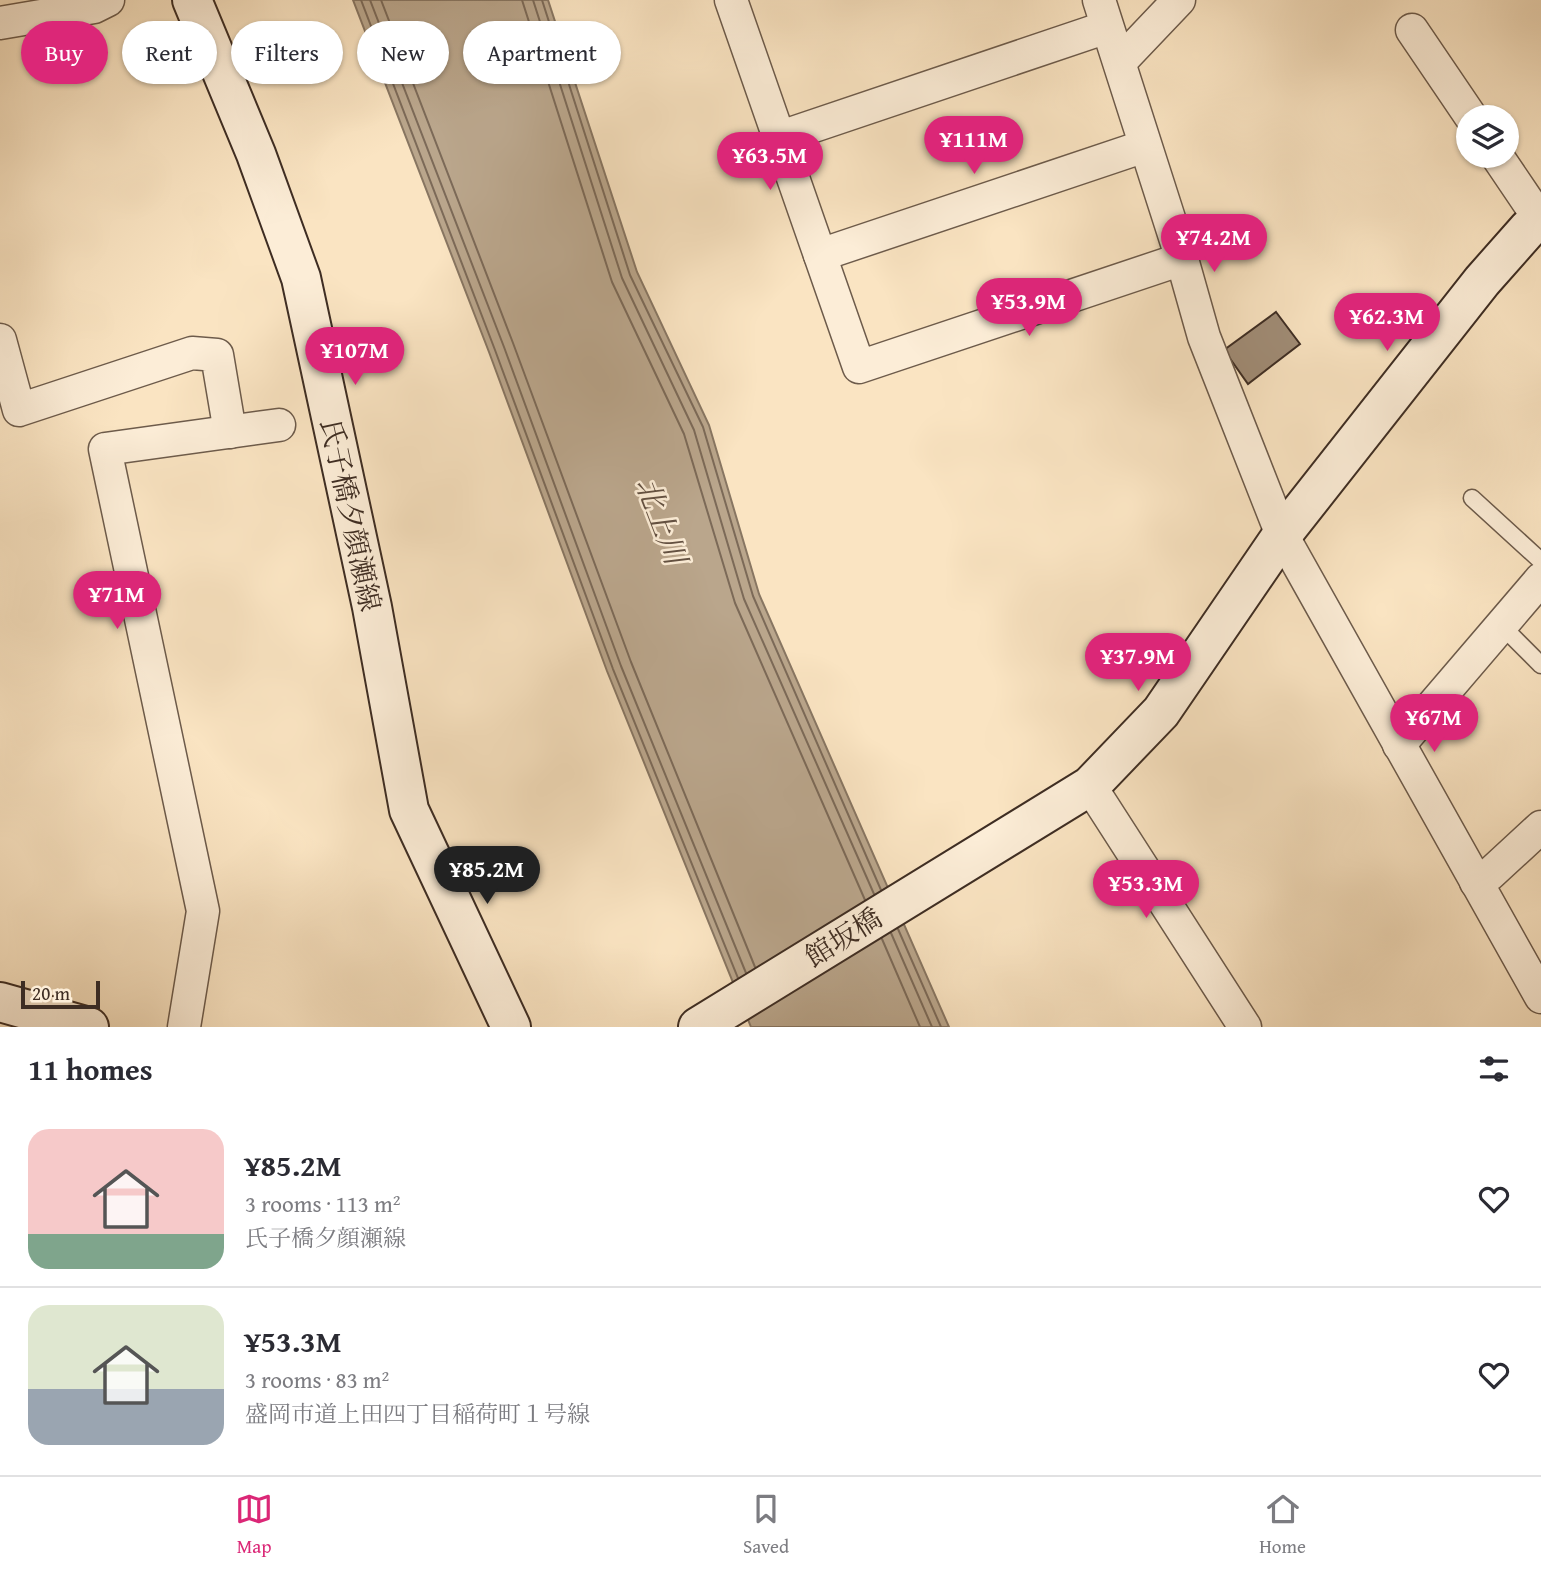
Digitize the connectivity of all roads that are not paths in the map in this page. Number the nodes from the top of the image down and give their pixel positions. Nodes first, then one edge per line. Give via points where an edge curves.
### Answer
1 (108, 0) edge
2 (192, 0) edge
3 (731, 0) edge
4 (1180, 0) edge
5 (1103, 13) edge
6 (0, 23) edge
7 (1412, 30) dead end
8 (1120, 62) junction
9 (1463, 105) edge
10 (778, 138) junction
11 (1145, 146) junction
12 (1505, 168) edge
13 (1541, 221) edge
14 (820, 255) junction
15 (1182, 259) junction
16 (0, 340) edge
17 (279, 425) dead end
18 (230, 432) junction
19 (1472, 498) dead end
20 (1282, 535) junction
21 (1541, 561) edge
22 (1541, 579) edge
23 (1501, 625) junction
24 (1541, 665) edge
25 (1399, 745) junction
26 (1090, 786) junction
27 (1541, 827) edge
28 (1476, 881) junction
29 (1541, 997) edge
30 (0, 1002) edge
31 (89, 1027) edge
32 (184, 1027) edge
33 (511, 1027) edge
34 (698, 1027) edge
35 (1245, 1027) edge

1 - 6 street via 93,7
2 - 33 street, 氏子橋夕顔瀬線 via 257,154 301,278 372,607 409,810
3 - 10 street
4 - 8 street
5 - 8 street
5 - 10 street
7 - 9 street
8 - 11 street
10 - 14 street
11 - 14 street
11 - 15 street
12 - 13 street
13 - 20 street, 館坂橋 via 1528,229 1482,281
14 - 15 street via 859,366
15 - 20 street via 1204,337
16 - 18 street via 19,410 191,353 217,355
17 - 18 street
18 - 32 street via 105,449 203,911
19 - 21 lane
20 - 25 street
20 - 26 street, 館坂橋 via 1161,712
22 - 23 street
23 - 24 lane
23 - 25 street
25 - 28 street
26 - 34 street, 館坂橋
26 - 35 street
27 - 28 street via 1490,874
28 - 29 street
30 - 31 street

